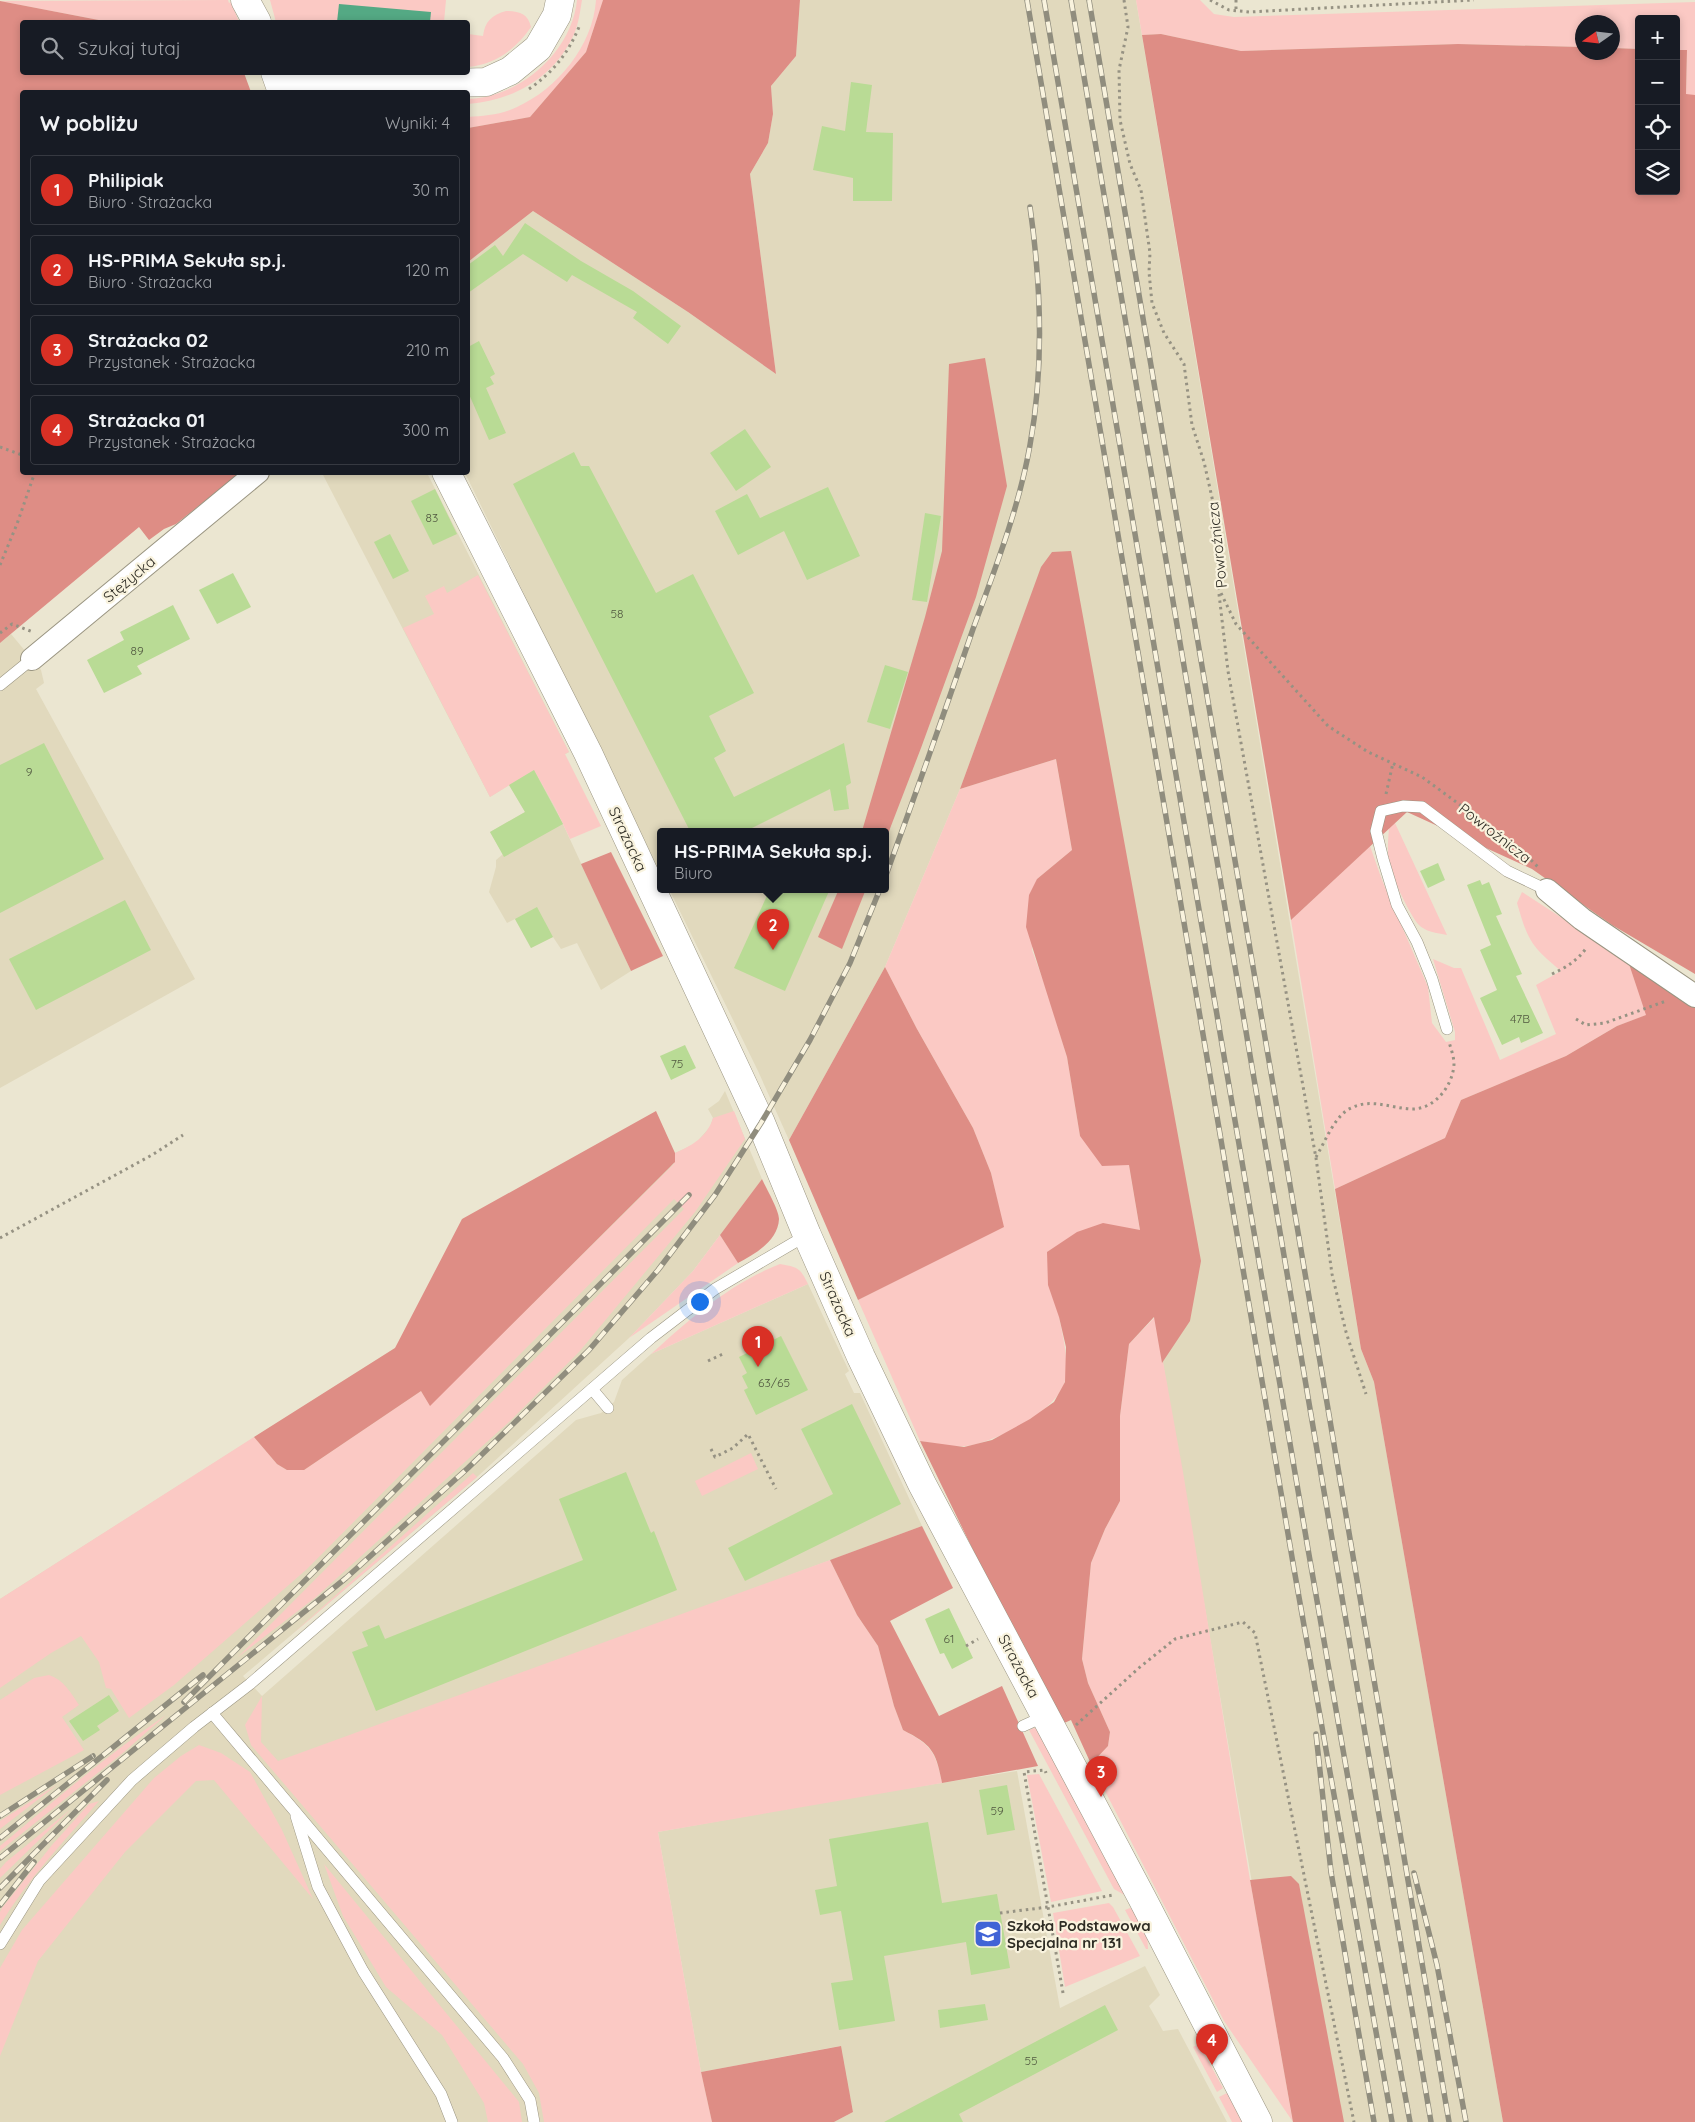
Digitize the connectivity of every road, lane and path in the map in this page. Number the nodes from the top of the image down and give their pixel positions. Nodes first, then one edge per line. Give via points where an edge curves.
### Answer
1 (560, 0) edge
2 (1124, 0) edge
3 (1210, 0) edge
4 (1236, 0) edge
5 (1474, 0) edge
6 (1236, 11) junction
7 (279, 85) edge
8 (0, 446) edge
9 (20, 454) edge
10 (33, 475) edge
11 (254, 475) edge
12 (448, 475) edge
13 (0, 566) edge
14 (1219, 589) junction
15 (0, 633) edge
16 (53, 642) junction
17 (32, 660) joint
18 (0, 685) edge
19 (1393, 763) junction
20 (1381, 811) junction
21 (1547, 890) junction
22 (1599, 930) junction
23 (1552, 974) dead end
24 (1691, 993) edge
25 (1576, 1020) dead end
26 (1447, 1029) joint
27 (183, 1135) dead end
28 (1316, 1158) junction
29 (807, 1234) junction
30 (0, 1238) edge
31 (722, 1354) dead end
32 (708, 1361) dead end
33 (592, 1388) junction
34 (1366, 1394) dead end
35 (608, 1408) dead end
36 (711, 1449) dead end
37 (776, 1489) dead end
38 (212, 1713) junction
39 (1058, 1741) junction
40 (1050, 1778) dead end
41 (294, 1810) junction
42 (1108, 1887) dead end
43 (1113, 1896) junction
44 (1116, 1901) dead end
45 (1048, 1906) junction
46 (1000, 1913) dead end
47 (0, 1944) edge
48 (1063, 1993) dead end
49 (452, 2122) edge
50 (534, 2122) edge
51 (1258, 2122) edge
52 (1354, 2122) edge

1 - 7 main road via 557,15 538,48 510,71 486,82 335,81
2 - 14 path, Powroźnicza via 1128,27 1119,70 1120,120 1130,164 1141,190 1150,253 1152,303 1164,333 1184,364 1192,425 1215,511
3 - 6 path
4 - 6 path
5 - 6 path
8 - 9 path
10 - 13 path
11 - 16 street, Stężycka
12 - 29 main road, Strażacka via 592,762 762,1123
14 - 19 path, Powroźnicza via 1236,624 1328,726 1368,752
14 - 28 path via 1230,681
15 - 16 path via 12,624
16 - 17 street, Stężycka
17 - 18 lane, Stężycka
19 - 20 path
19 - 21 path, Powroźnicza via 1422,777 1519,848 1542,872
20 - 21 lane via 1403,806 1422,807 1507,871
20 - 26 lane via 1376,831 1383,858 1398,905 1432,979
21 - 22 street
22 - 23 path via 1580,956
22 - 24 street
24 - 25 path via 1605,1023 1586,1025
26 - 28 path via 1454,1064 1447,1090 1431,1104 1413,1109 1369,1103 1350,1108 1338,1120
27 - 30 path via 152,1156
28 - 34 path via 1332,1274
29 - 33 lane via 691,1306
29 - 39 main road, Strażacka via 861,1357 1034,1721
31 - 32 path
33 - 35 lane
33 - 38 lane via 250,1684
36 - 37 path via 715,1457 733,1448 748,1434
38 - 41 lane
38 - 47 lane via 132,1780 39,1881
39 - 51 main road, Strażacka
39 - 52 path via 1176,1639 1243,1622 1255,1633
40 - 45 path via 1045,1770 1024,1772
41 - 49 lane via 318,1887 363,1971 441,2094
41 - 50 lane via 503,2058 530,2100
42 - 43 path
43 - 44 path
43 - 45 path
45 - 46 path
45 - 48 path

